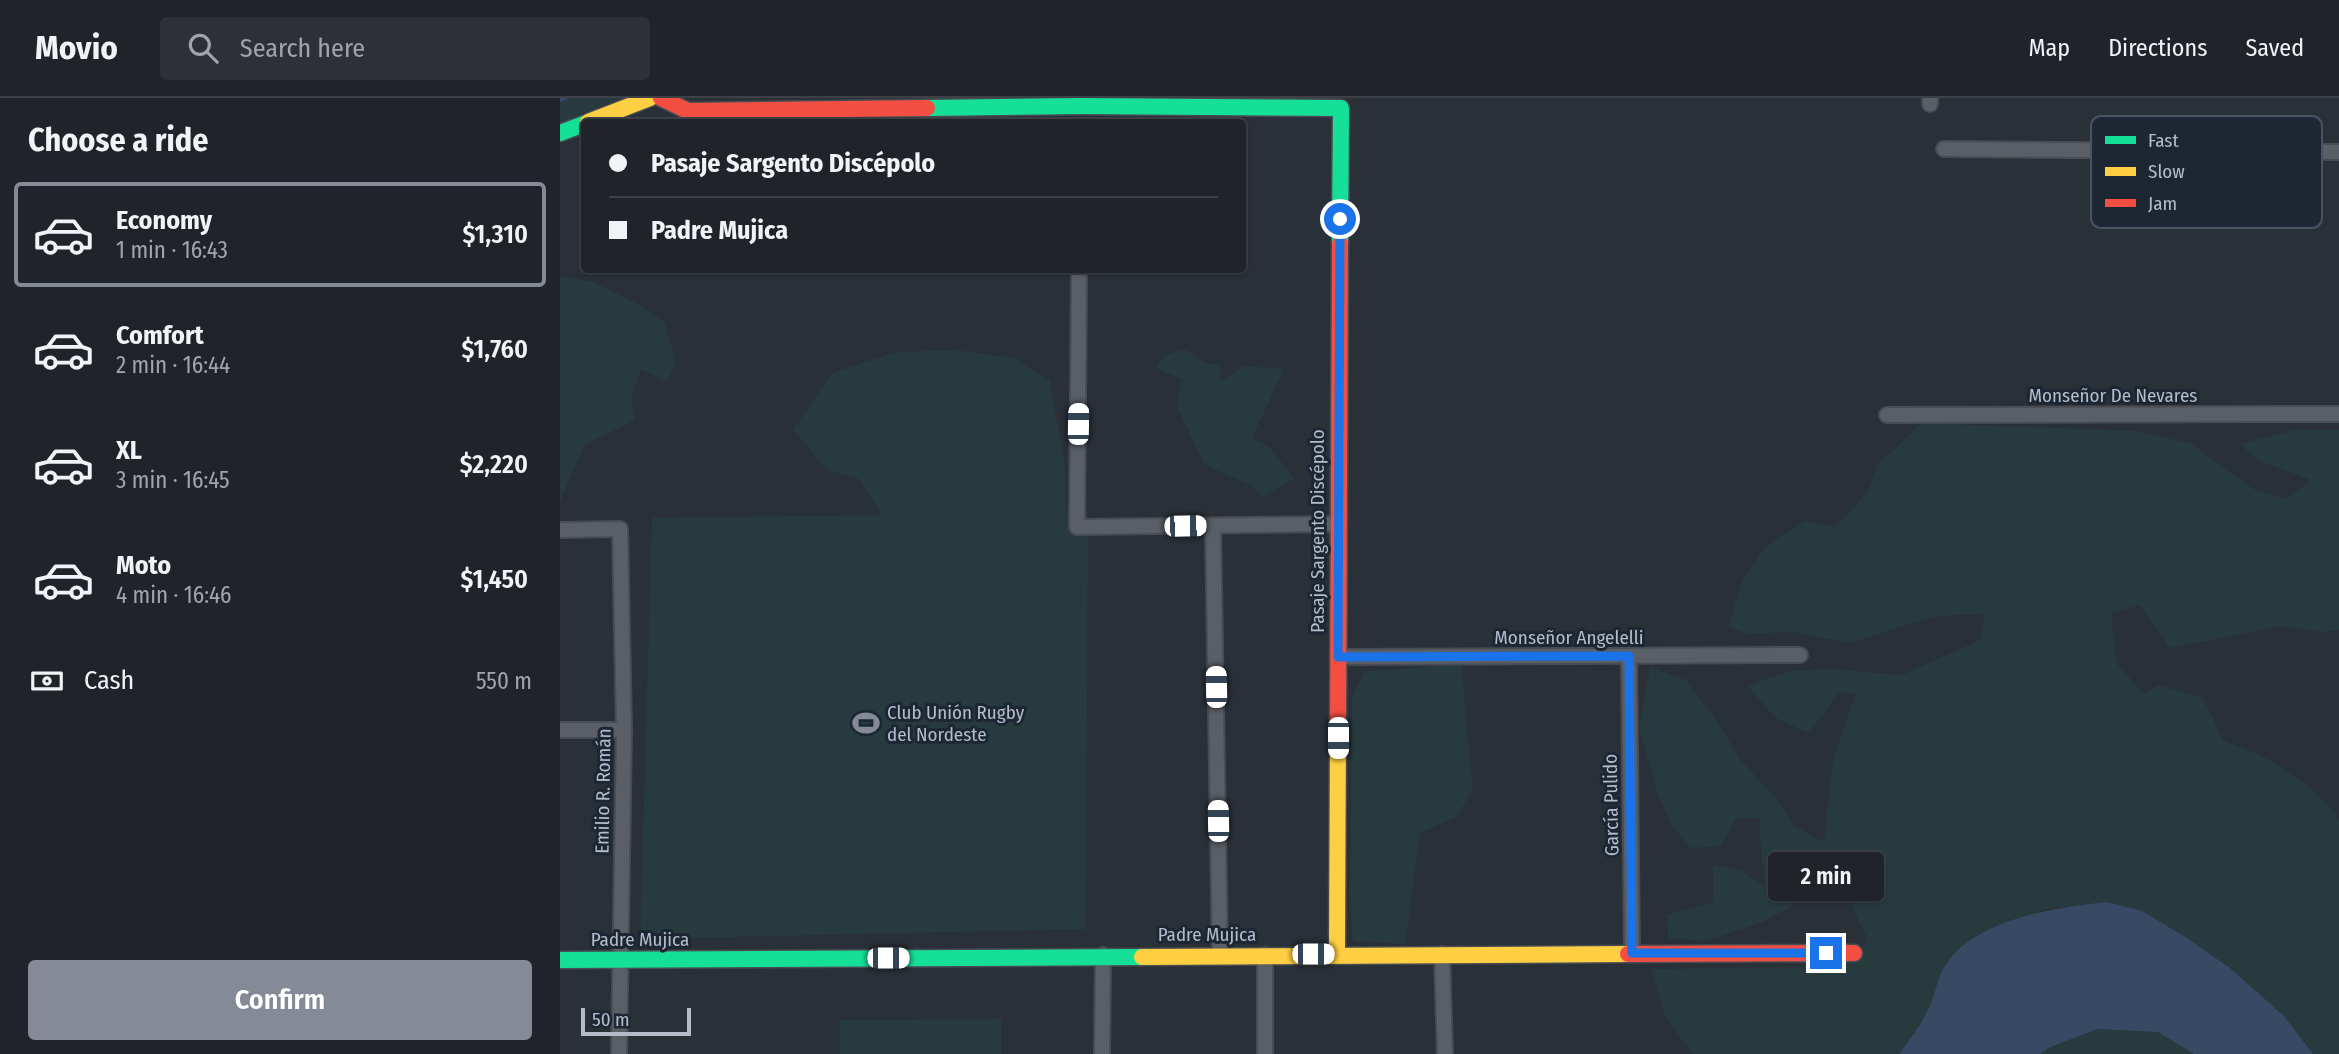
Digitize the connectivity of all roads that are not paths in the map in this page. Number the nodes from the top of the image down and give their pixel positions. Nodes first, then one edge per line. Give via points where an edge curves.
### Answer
1 (650, 98) edge
2 (661, 98) edge
3 (1081, 114) edge
4 (596, 119) edge
5 (581, 125) edge
6 (560, 134) edge
7 (1944, 149) dead end
8 (2091, 150) edge
9 (1079, 273) edge
10 (2339, 414) edge
11 (1887, 415) dead end
12 (1338, 524) junction
13 (1213, 526) junction
14 (560, 530) edge
15 (1800, 655) dead end
16 (1629, 656) junction
17 (1338, 657) junction
18 (560, 730) edge
19 (624, 730) junction
20 (1632, 953) junction
21 (1854, 953) dead end
22 (1337, 954) junction
23 (1442, 954) junction
24 (1103, 955) junction
25 (1220, 955) junction
26 (1265, 955) junction
27 (560, 960) edge
28 (619, 961) junction
29 (619, 1054) edge
30 (1102, 1054) edge
31 (1265, 1054) edge
32 (1445, 1054) edge

1 - 4 street
2 - 3 street via 688,111
3 - 12 street, Pasaje Sargento Discépolo via 1341,108
5 - 6 street
7 - 8 street
9 - 13 street via 1077,527
10 - 11 street, Monseñor De Nevares
12 - 13 street
12 - 17 street, Pasaje Sargento Discépolo
13 - 25 street
14 - 19 street, Emilio R. Román via 620,529
15 - 16 street, Monseñor Angelelli
16 - 17 street, Monseñor Angelelli
16 - 20 street, García Pulido
17 - 22 street, Pasaje Sargento Discépolo
18 - 19 street
19 - 28 street, Emilio R. Román
20 - 21 street, Padre Mujica
20 - 23 street, Padre Mujica
22 - 23 street, Padre Mujica
22 - 26 street, Padre Mujica
23 - 32 street
24 - 25 street, Padre Mujica
24 - 28 street, Padre Mujica
24 - 30 street
25 - 26 street, Padre Mujica
26 - 31 street
27 - 28 street, Padre Mujica
28 - 29 street, Emilio R. Román

